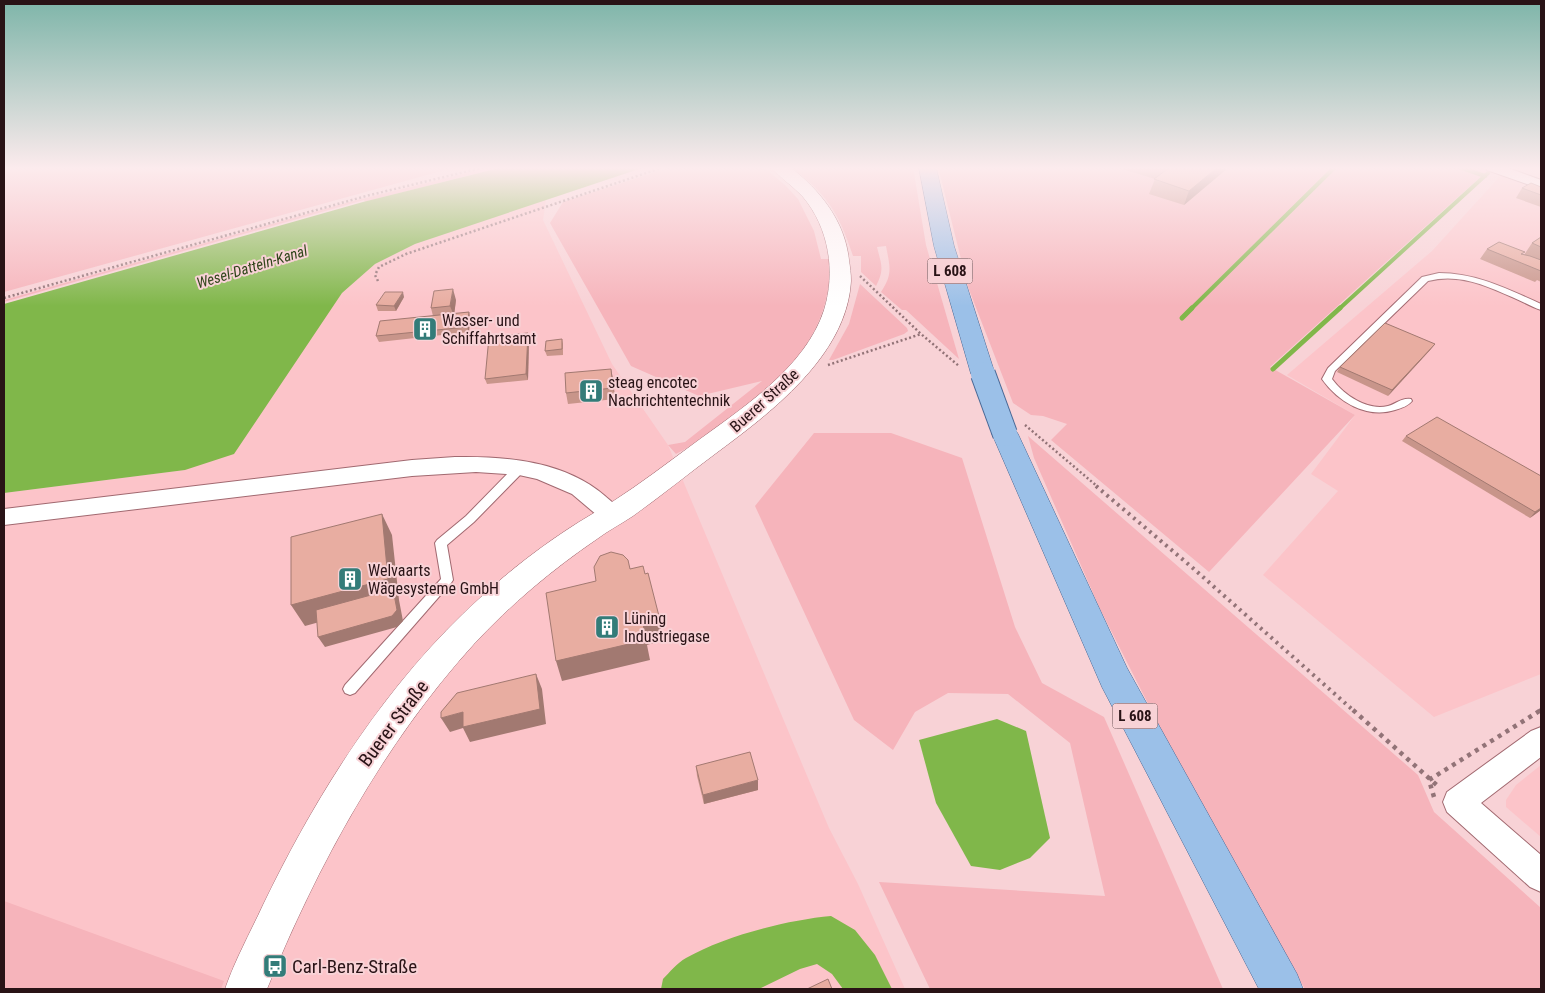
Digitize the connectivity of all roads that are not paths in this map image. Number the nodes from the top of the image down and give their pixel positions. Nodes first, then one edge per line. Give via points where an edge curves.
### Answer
1 (825, 213) edge
2 (936, 213) edge
3 (1541, 307) edge
4 (1407, 402) dead end
5 (520, 468) junction
6 (55, 511) junction
7 (612, 515) junction
8 (4, 518) edge
9 (4, 534) edge
10 (350, 689) dead end
11 (1541, 740) edge
12 (1541, 876) edge
13 (246, 989) edge
14 (1282, 989) edge

1 - 7 street, Buerer Straße via 836,238 841,267 840,290 826,330 803,366 746,419
2 - 14 main road, L 608, bridge via 972,371 1012,427 1114,677
3 - 4 lane via 1462,276 1425,279 1332,370 1327,379 1333,389 1364,406 1381,410
5 - 6 street via 442,465
5 - 7 street via 582,489
5 - 10 lane via 470,519 441,543 447,580
6 - 8 street
6 - 9 street
7 - 13 street, Buerer Straße via 502,595 408,698 358,769 308,855
11 - 12 street via 1458,802

